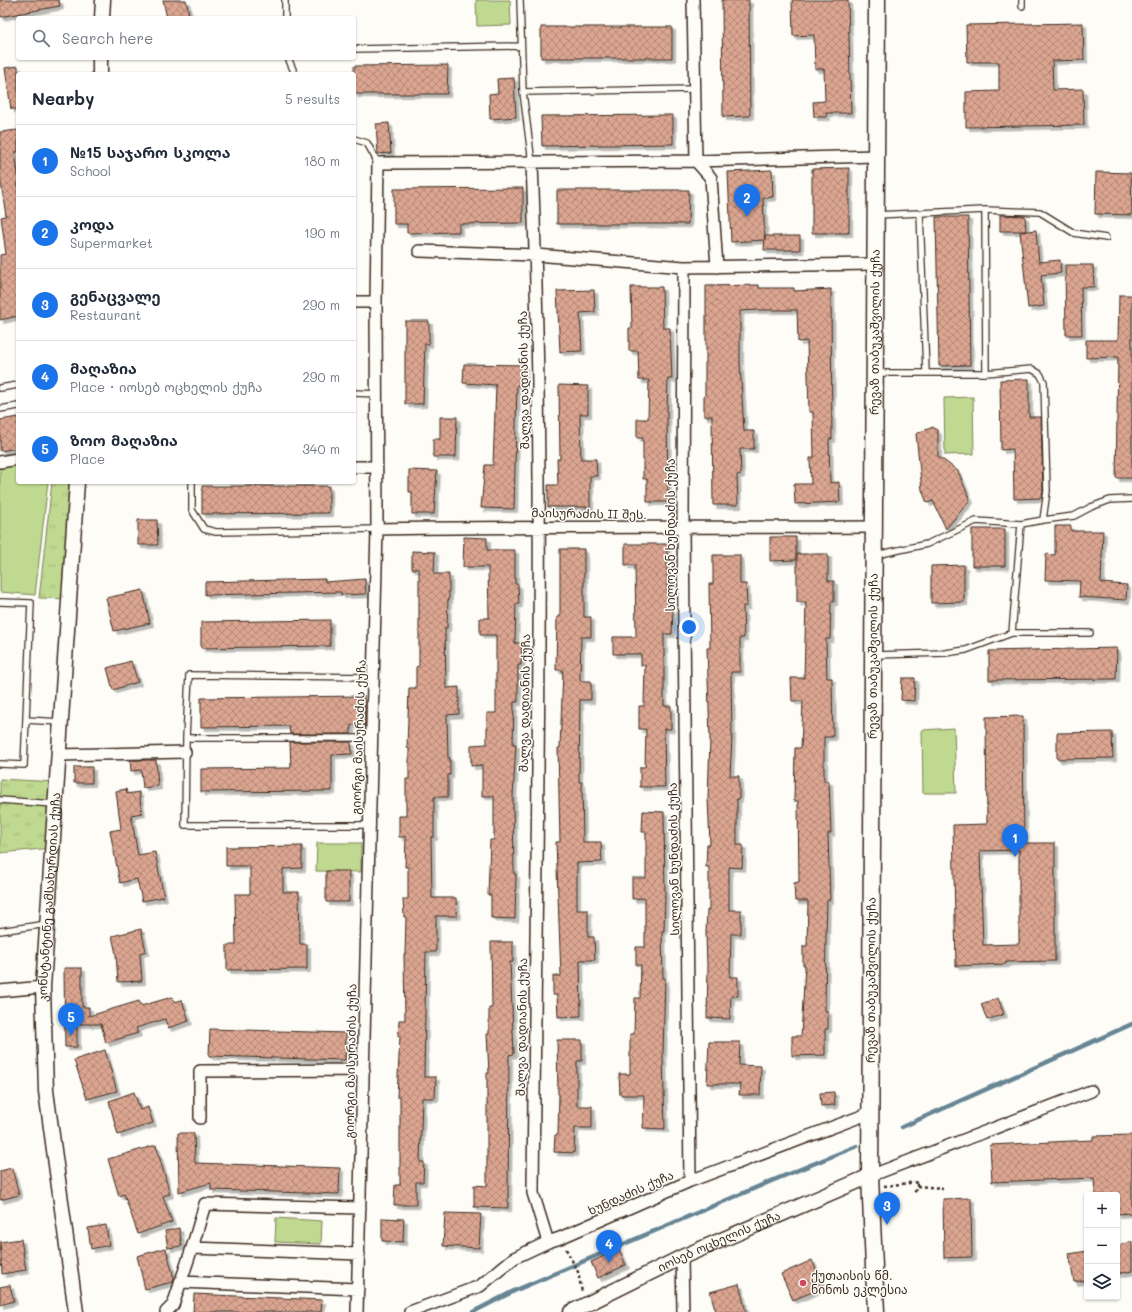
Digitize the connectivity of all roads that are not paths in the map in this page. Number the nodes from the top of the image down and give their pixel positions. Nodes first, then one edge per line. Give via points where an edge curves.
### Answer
1 (103, 0) edge
2 (285, 0) edge
3 (520, 0) edge
4 (693, 0) edge
5 (877, 0) edge
6 (102, 16) edge
7 (285, 16) edge
8 (521, 46) junction
9 (356, 49) edge
10 (100, 60) edge
11 (289, 60) edge
12 (100, 72) edge
13 (294, 72) edge
14 (695, 89) junction
15 (523, 92) junction
16 (356, 140) edge
17 (876, 156) junction
18 (696, 161) junction
19 (378, 163) junction
20 (532, 163) junction
21 (985, 210) junction
22 (920, 213) junction
23 (876, 215) junction
24 (1106, 238) dead end
25 (419, 251) dead end
26 (536, 255) junction
27 (875, 264) junction
28 (684, 267) junction
29 (717, 267) junction
30 (356, 302) edge
31 (376, 302) junction
32 (926, 372) junction
33 (986, 372) junction
34 (875, 373) junction
35 (16, 385) edge
36 (0, 388) edge
37 (356, 393) edge
38 (377, 394) junction
39 (16, 406) edge
40 (0, 409) edge
41 (16, 459) edge
42 (0, 462) edge
43 (356, 467) edge
44 (376, 467) junction
45 (77, 484) edge
46 (192, 484) edge
47 (1132, 499) edge
48 (1043, 520) junction
49 (1021, 524) junction
50 (539, 526) junction
51 (874, 527) junction
52 (377, 528) junction
53 (684, 528) junction
54 (874, 555) junction
55 (0, 602) edge
56 (1012, 633) junction
57 (1090, 633) dead end
58 (873, 655) junction
59 (374, 676) junction
60 (26, 720) junction
61 (61, 722) junction
62 (186, 738) junction
63 (372, 738) junction
64 (185, 752) junction
65 (59, 755) junction
66 (0, 764) edge
67 (0, 800) edge
68 (55, 804) junction
69 (370, 826) junction
70 (47, 924) junction
71 (0, 932) edge
72 (43, 986) junction
73 (0, 992) edge
74 (364, 1070) junction
75 (1090, 1091) dead end
76 (870, 1113) junction
77 (200, 1118) dead end
78 (690, 1181) junction
79 (871, 1181) junction
80 (360, 1208) junction
81 (548, 1242) junction
82 (192, 1248) junction
83 (359, 1254) junction
84 (682, 1257) junction
85 (180, 1282) junction
86 (358, 1289) junction
87 (76, 1312) edge
88 (166, 1312) edge
89 (357, 1312) edge
90 (410, 1312) edge
91 (571, 1312) edge
92 (682, 1312) edge
93 (876, 1312) edge

1 - 6 street
2 - 7 lane
3 - 8 lane
4 - 14 street
5 - 17 main road, რევაზ თაბუკაშვილის ქუჩა
8 - 9 lane
8 - 15 lane
10 - 12 street
11 - 13 lane
14 - 15 lane
14 - 18 street
15 - 20 lane
16 - 19 lane via 367,143
17 - 18 street
17 - 23 main road, რევაზ თაბუკაშვილის ქუჩა
18 - 20 street
18 - 29 street via 711,178
19 - 20 street
19 - 31 street, გიორგი მაისურაძის ქუჩა
20 - 26 street, შალვა დადიანის ქუჩა
21 - 22 lane
21 - 24 lane via 1040,212 1074,233
21 - 33 lane
22 - 23 lane
22 - 32 lane
23 - 27 main road, რევაზ თაბუკაშვილის ქუჩა
25 - 26 street
26 - 28 street
26 - 50 street, შალვა დადიანის ქუჩა
27 - 29 street
27 - 34 main road, რევაზ თაბუკაშვილის ქუჩა
28 - 29 street
28 - 53 street, სილოვან ხუნდაძის ქუჩა
30 - 31 street
31 - 38 street, გიორგი მაისურაძის ქუჩა
32 - 33 lane
32 - 34 lane
33 - 48 lane via 1032,369 1040,374 1044,382 1048,491
34 - 51 main road, რევაზ თაბუკაშვილის ქუჩა
35 - 36 lane
37 - 38 lane
38 - 44 street, გიორგი მაისურაძის ქუჩა
39 - 40 lane
41 - 42 street
43 - 44 street
44 - 52 street, გიორგი მაისურაძის ქუჩა
45 - 61 street, კონსტანტინე გამსახურდიას ქუჩა
46 - 52 lane via 192,510 204,529 216,532
47 - 48 lane via 1110,500 1074,516
48 - 49 lane
49 - 54 lane via 976,521 927,544
49 - 56 lane
50 - 52 street, მაისურაძის II შეს.
50 - 53 street, მაისურაძის II შეს.
50 - 81 street, შალვა დადიანის ქუჩა via 533,1193
51 - 53 street, მაისურაძის II შეს.
51 - 54 main road, რევაზ თაბუკაშვილის ქუჩა
52 - 59 street, გიორგი მაისურაძის ქუჩა
53 - 78 street, სილოვან ხუნდაძის ქუჩა
54 - 58 main road, რევაზ თაბუკაშვილის ქუჩა
55 - 60 lane via 31,603
56 - 57 lane
56 - 58 lane via 966,650
58 - 76 main road, რევაზ თაბუკაშვილის ქუჩა
59 - 62 lane via 189,675
59 - 63 street, გიორგი მაისურაძის ქუჩა
60 - 61 lane
60 - 66 lane via 24,765
61 - 65 street, კონსტანტინე გამსახურდიას ქუჩა
62 - 63 lane
62 - 64 lane
63 - 69 street, გიორგი მაისურაძის ქუჩა
64 - 65 street
64 - 69 lane via 184,825
65 - 68 street, კონსტანტინე გამსახურდიას ქუჩა
67 - 68 lane
68 - 70 street, კონსტანტინე გამსახურდიას ქუჩა
69 - 74 street, გიორგი მაისურაძის ქუჩა
70 - 71 lane
70 - 72 street, კონსტანტინე გამსახურდიას ქუჩა
72 - 73 street
72 - 87 street, კონსტანტინე გამსახურდიას ქუჩა via 46,1091
74 - 77 street via 200,1071
74 - 80 street, გიორგი მაისურაძის ქუჩა
75 - 79 street
76 - 78 street, ხუნდაძის ქუჩა
76 - 79 main road, რევაზ თაბუკაშვილის ქუჩა
78 - 81 street, ხუნდაძის ქუჩა
79 - 84 street, იოსებ ოცხელის ქუჩა
79 - 93 main road, რევაზ თაბუკაშვილის ქუჩა
80 - 82 street via 205,1204
80 - 83 street, გიორგი მაისურაძის ქუჩა
81 - 90 street, ხუნდაძის ქუჩა via 514,1258 480,1286
82 - 83 street
82 - 85 street
83 - 86 street, გიორგი მაისურაძის ქუჩა
84 - 91 street, იოსებ ოცხელის ქუჩა
84 - 92 street
85 - 86 street
85 - 88 street via 173,1305
86 - 89 street, გიორგი მაისურაძის ქუჩა

